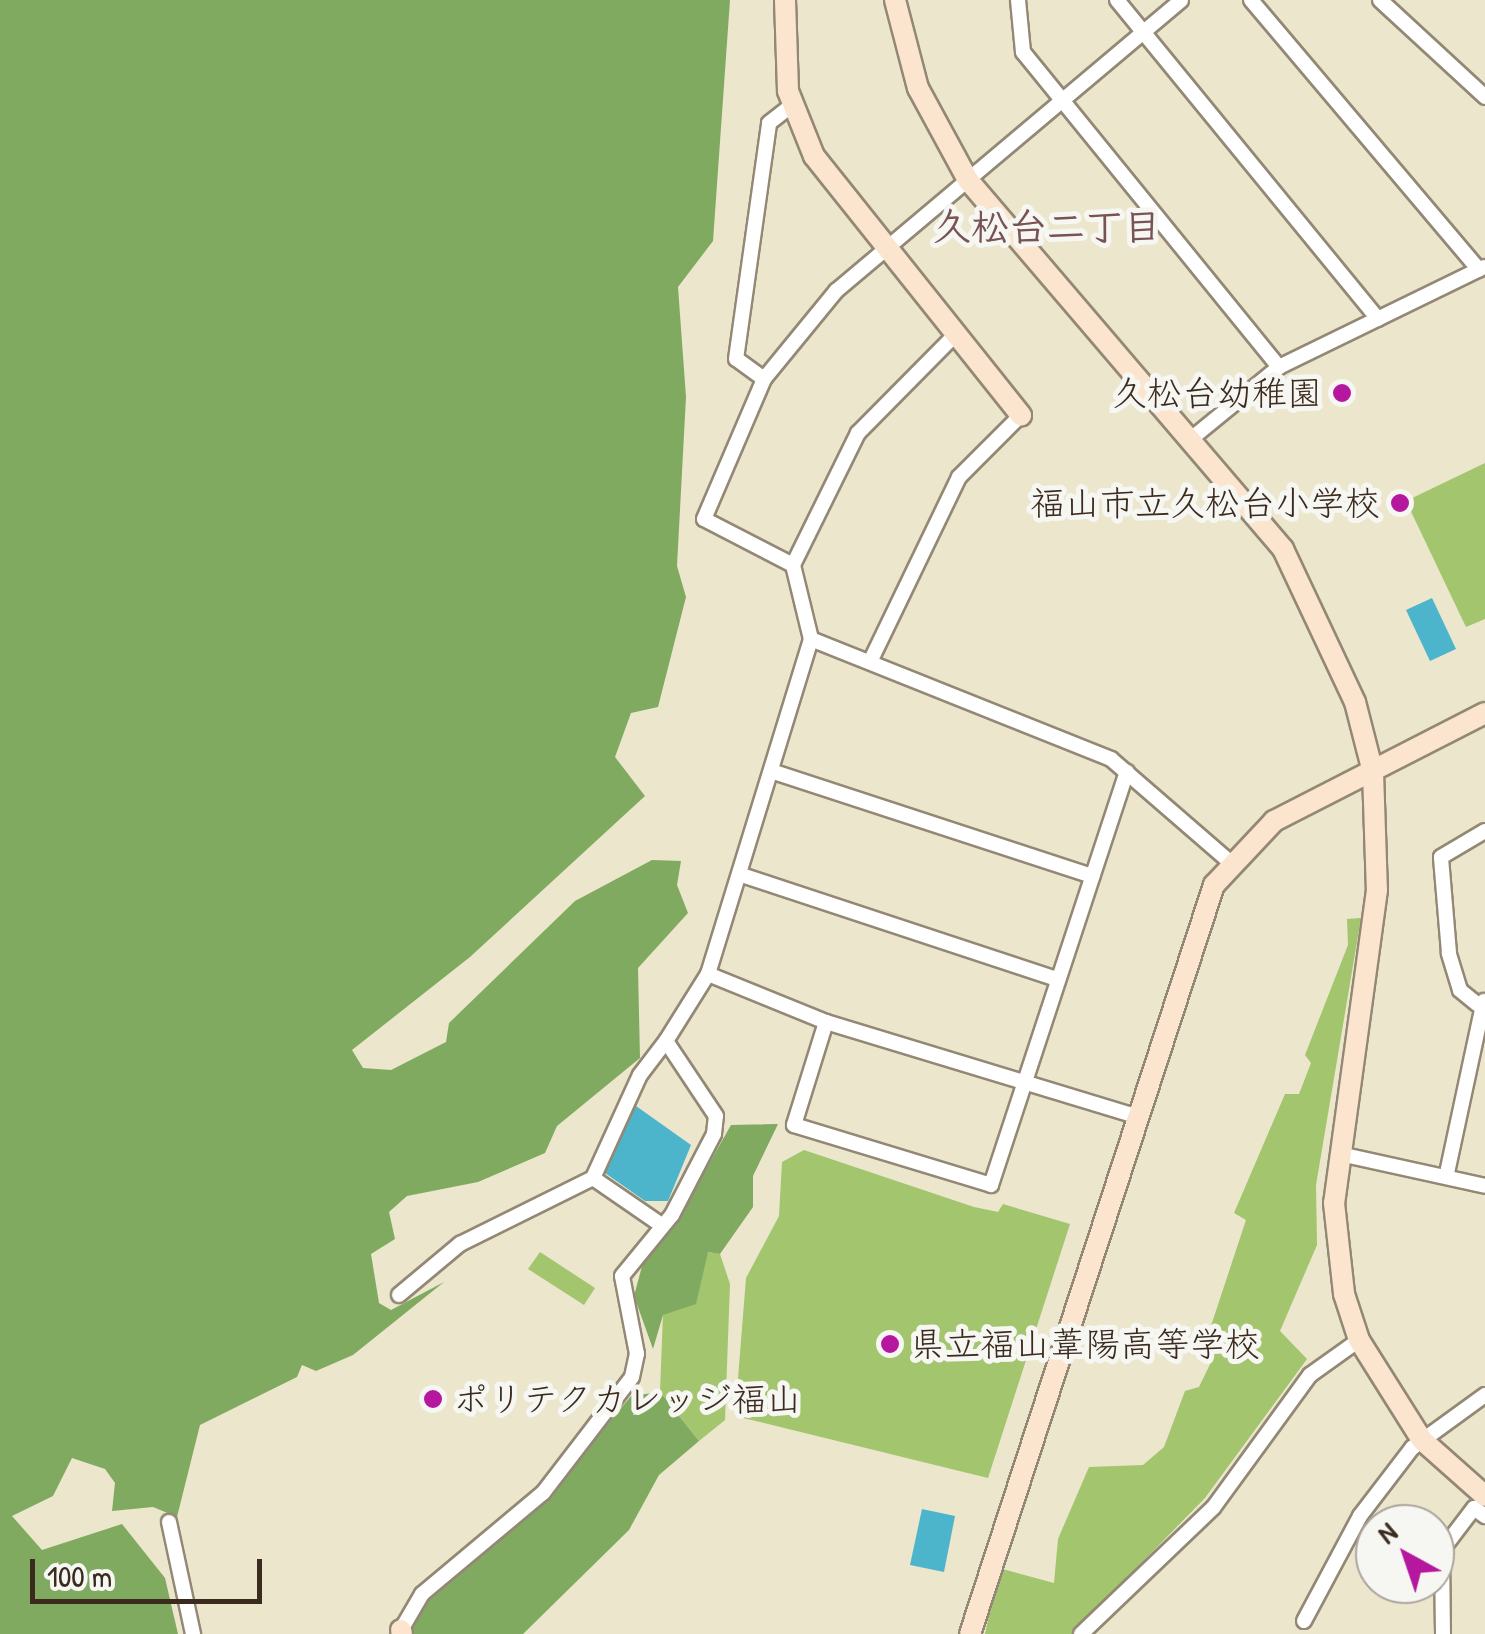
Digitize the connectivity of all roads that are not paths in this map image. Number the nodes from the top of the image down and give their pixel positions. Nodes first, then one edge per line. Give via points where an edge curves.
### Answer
1 (785, 0) edge
2 (895, 0) edge
3 (1018, 0) edge
4 (1117, 0) edge
5 (1181, 0) edge
6 (1251, 0) edge
7 (1380, 0) edge
8 (1139, 34) junction
9 (1485, 98) edge
10 (1060, 100) junction
11 (792, 105) junction
12 (968, 180) junction
13 (887, 249) junction
14 (1482, 268) edge
15 (1378, 319) junction
16 (956, 335) junction
17 (1279, 367) junction
18 (764, 378) junction
19 (1022, 415) joint
20 (1191, 440) junction
21 (793, 565) junction
22 (812, 640) junction
23 (870, 662) junction
24 (1485, 713) edge
25 (774, 772) junction
26 (1126, 772) junction
27 (1372, 772) junction
28 (1485, 831) edge
29 (1230, 862) junction
30 (742, 875) junction
31 (1092, 876) junction
32 (708, 974) junction
33 (1058, 980) junction
34 (1481, 1002) edge
35 (826, 1022) junction
36 (666, 1042) junction
37 (1024, 1080) junction
38 (1135, 1116) junction
39 (1340, 1154) junction
40 (1447, 1173) junction
41 (594, 1178) junction
42 (1485, 1186) edge
43 (660, 1224) junction
44 (399, 1296) dead end
45 (1359, 1340) junction
46 (1485, 1395) edge
47 (1422, 1440) junction
48 (1485, 1496) edge
49 (1485, 1516) edge
50 (170, 1522) dead end
51 (1304, 1621) dead end
52 (402, 1632) edge
53 (193, 1634) edge
54 (970, 1634) edge
55 (1081, 1634) edge
56 (1443, 1634) edge

1 - 11 street
2 - 12 street via 918,88
3 - 10 street via 1023,52
4 - 8 street
5 - 8 street
6 - 14 street
7 - 9 street
8 - 10 street
8 - 15 street
10 - 12 street
10 - 17 street
11 - 13 street via 814,156
11 - 18 street via 769,123 736,359
12 - 13 street
12 - 20 street
13 - 16 street
13 - 18 street via 810,317
14 - 15 street
15 - 17 street
16 - 19 street
16 - 21 street via 858,433
17 - 20 street
18 - 21 street via 704,519
19 - 23 street via 958,476
20 - 27 street via 1283,549 1328,633
21 - 22 street
22 - 23 street
22 - 25 street
23 - 26 street
24 - 27 street
25 - 30 street
25 - 31 street
26 - 29 street
26 - 31 street
27 - 29 street via 1274,821
27 - 39 street via 1377,890
28 - 34 street via 1441,858 1449,953 1460,990
29 - 38 street via 1198,923
30 - 32 street
30 - 33 street
31 - 33 street
32 - 35 street
32 - 36 street
33 - 37 street
34 - 40 street
35 - 37 street
35 - 37 street via 794,1126 973,1180 991,1185
36 - 41 street via 591,1166
36 - 43 street via 716,1116
37 - 38 street
38 - 54 street
39 - 40 street
39 - 45 street via 1334,1203
40 - 42 street
41 - 43 street
41 - 44 street via 460,1244
43 - 52 street via 622,1276 637,1354 632,1377 543,1493 422,1594
45 - 47 street
45 - 55 street via 1310,1375 1213,1508
46 - 47 street
47 - 48 street
47 - 51 street via 1360,1516
49 - 56 street via 1474,1508 1442,1550
50 - 53 street

